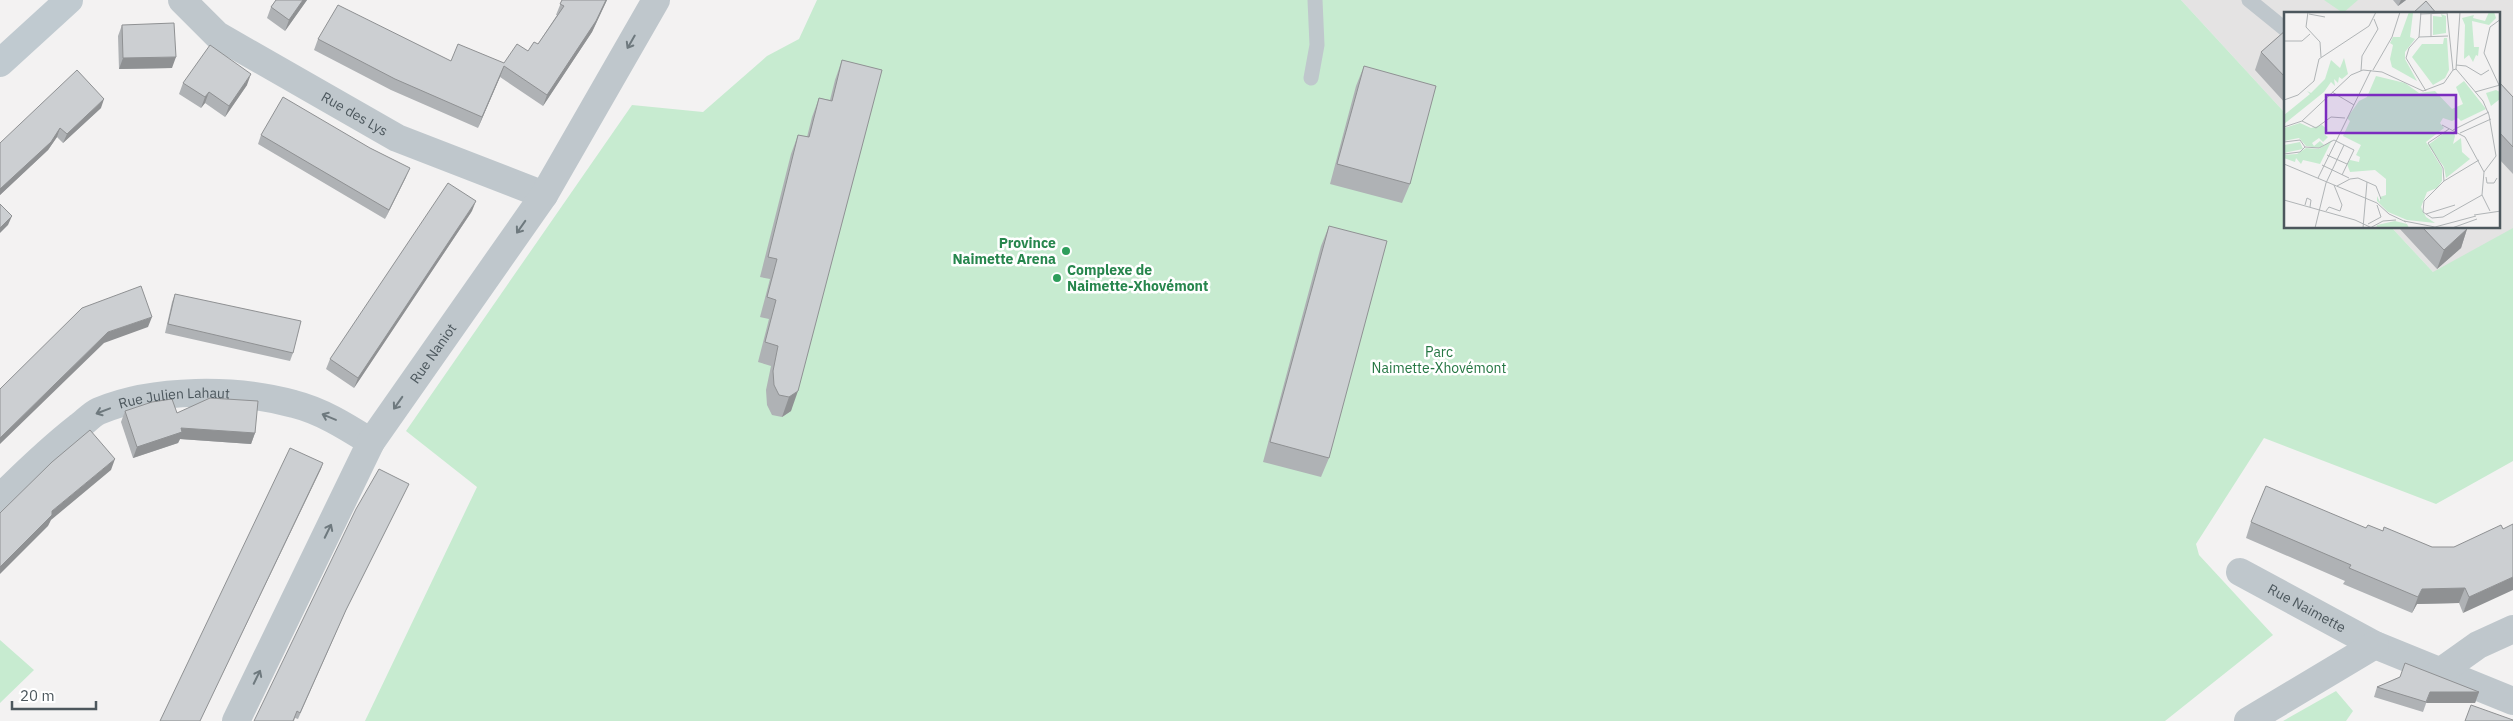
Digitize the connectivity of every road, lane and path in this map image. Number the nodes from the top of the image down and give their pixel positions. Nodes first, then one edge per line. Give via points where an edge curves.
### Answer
1 (69, 0) edge
2 (182, 0) edge
3 (656, 0) edge
4 (1316, 0) edge
5 (2250, 0) edge
6 (2284, 28) edge
7 (0, 64) edge
8 (1311, 78) dead end
9 (544, 194) junction
10 (371, 442) junction
11 (0, 498) edge
12 (2240, 572) dead end
13 (2513, 629) edge
14 (2375, 645) junction
15 (2440, 672) junction
16 (2513, 701) edge
17 (236, 721) edge
18 (2248, 721) edge

1 - 7 street
2 - 9 street, Rue des Lys via 217,35 397,138
3 -> 9 street, Rue Naniot
4 - 8 lane via 1317,45
5 - 6 lane
9 -> 10 street, Rue Naniot
10 -> 11 street, Rue Julien Lahaut via 335,419 294,404 249,396 196,393 140,399 98,412 46,452
17 -> 10 street, Rue Naniot
12 - 14 street, Rue Naimette
13 - 15 street via 2478,645
14 - 15 street, Rue Naimette
14 - 18 street
15 - 16 street, Rue Naimette

